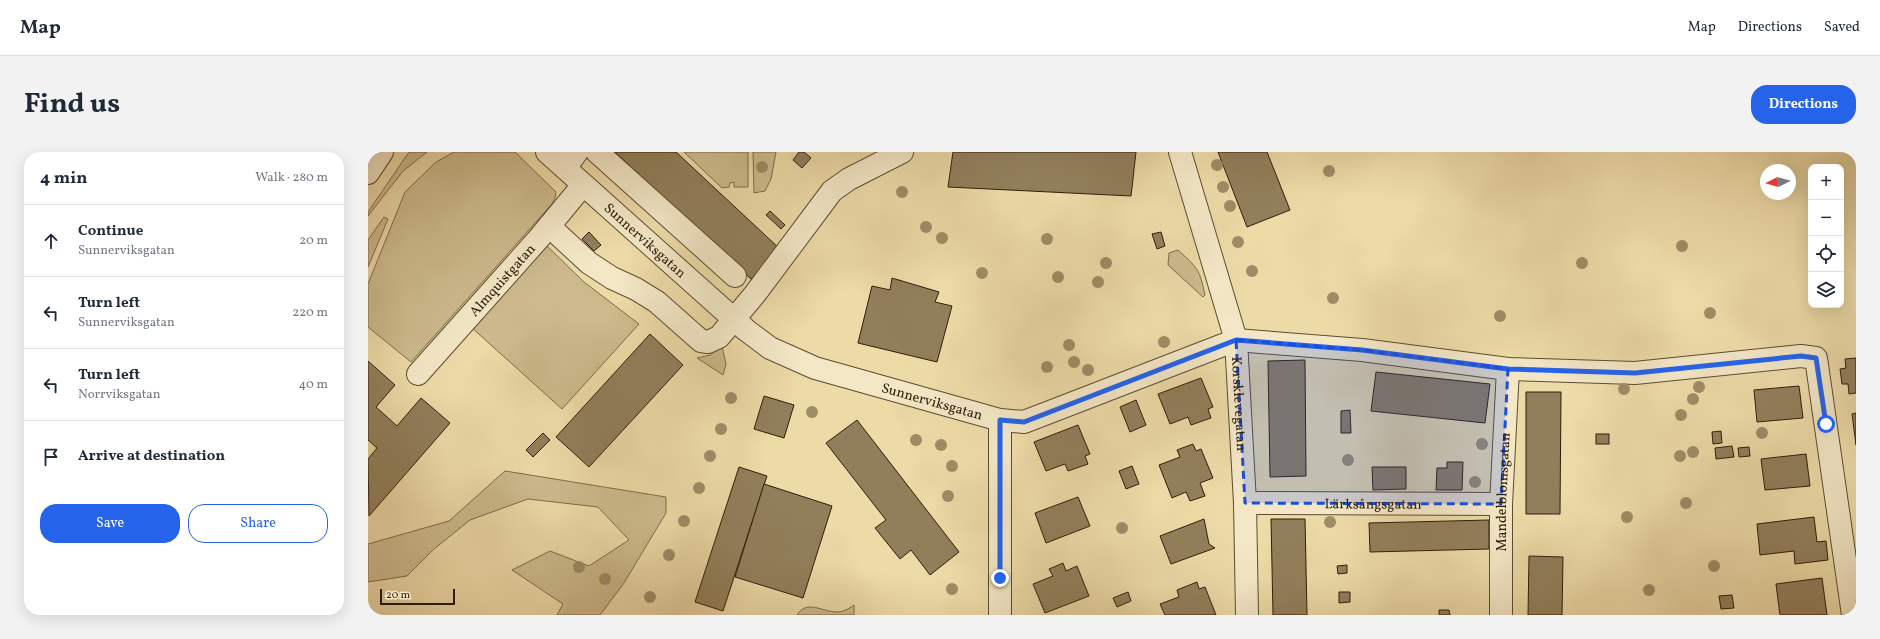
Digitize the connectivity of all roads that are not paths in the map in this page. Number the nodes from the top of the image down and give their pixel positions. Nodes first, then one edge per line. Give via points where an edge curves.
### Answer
1 (382, 152) edge
2 (547, 152) edge
3 (597, 152) edge
4 (902, 152) edge
5 (1180, 152) edge
6 (873, 158) edge
7 (572, 160) edge
8 (368, 173) edge
9 (584, 185) junction
10 (549, 226) junction
11 (735, 276) dead end
12 (733, 318) junction
13 (1236, 340) junction
14 (1508, 369) junction
15 (418, 374) dead end
16 (1000, 420) junction
17 (1245, 504) junction
18 (1501, 504) junction
19 (1854, 612) edge
20 (1000, 615) edge
21 (1247, 615) edge
22 (1501, 615) edge

1 - 8 street
2 - 7 street, Sunnerviksgatan
3 - 11 street
4 - 6 street
5 - 13 street, Korsklevegatan
6 - 12 street via 832,191
7 - 9 street, Sunnerviksgatan
9 - 10 street, Almquistgatan
9 - 12 street, Sunnerviksgatan
10 - 12 street via 612,278 657,302 700,341 708,342 719,337
10 - 15 street, Almquistgatan
12 - 16 street, Sunnerviksgatan via 770,348 815,368
13 - 14 street, Sunnerviksgatan via 1362,350
13 - 16 street, Sunnerviksgatan via 1024,422
13 - 17 street, Korsklevegatan
14 - 18 street, Mandelblomsgatan
14 - 19 street, Sunnerviksgatan via 1635,373 1801,356 1816,358
16 - 20 street
17 - 18 street, Lärksångsgatan
17 - 21 street, Korsklevegatan
18 - 22 street, Mandelblomsgatan

